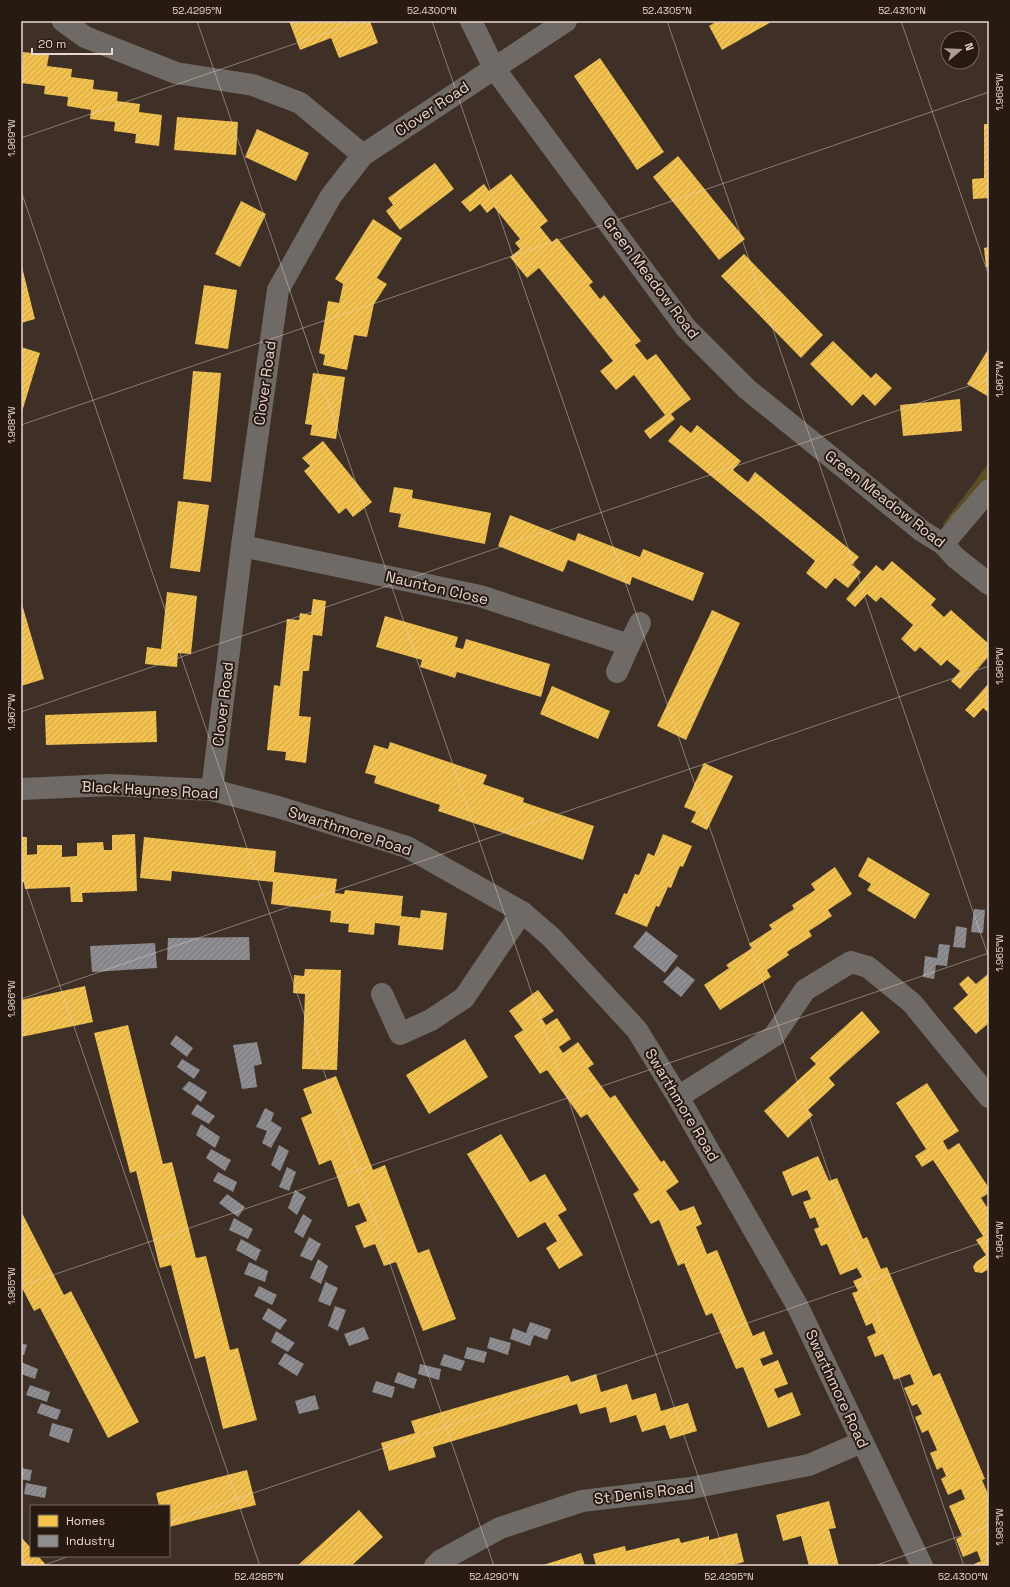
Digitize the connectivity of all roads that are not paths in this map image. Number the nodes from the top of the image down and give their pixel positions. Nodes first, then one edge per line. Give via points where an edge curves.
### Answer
1 (63, 21) edge
2 (471, 21) edge
3 (566, 21) edge
4 (494, 68) junction
5 (363, 155) junction
6 (989, 490) edge
7 (943, 544) junction
8 (242, 546) junction
9 (989, 584) edge
10 (640, 623) dead end
11 (628, 646) junction
12 (618, 672) dead end
13 (21, 789) edge
14 (212, 790) junction
15 (278, 807) joint
16 (522, 912) junction
17 (382, 994) dead end
18 (678, 1097) junction
19 (989, 1097) edge
20 (862, 1442) junction
21 (434, 1566) edge
22 (922, 1566) edge

1 - 5 street via 85,37 176,73 253,85 300,103
2 - 4 street, Green Meadow Road
3 - 4 street, Clover Road
4 - 5 street, Clover Road
4 - 7 street, Green Meadow Road via 686,328 747,389 922,531
5 - 8 street, Clover Road via 331,196 278,290
6 - 7 street
7 - 9 street, Green Meadow Road via 956,558
8 - 11 street, Naunton Close via 480,596
8 - 14 street, Clover Road
10 - 11 street
11 - 12 street
13 - 14 street, Black Haynes Road via 110,785
14 - 15 street, Black Haynes Road
15 - 16 street, Swarthmore Road via 407,846
16 - 17 street via 464,998 431,1020 400,1034
16 - 18 street, Swarthmore Road via 551,937 637,1030
18 - 19 street via 774,1036 805,990 851,962 868,967 912,1003
18 - 20 street, Swarthmore Road via 798,1307
20 - 21 street, St Denis Road via 809,1465 691,1488 582,1501 500,1528
20 - 22 street, Swarthmore Road

